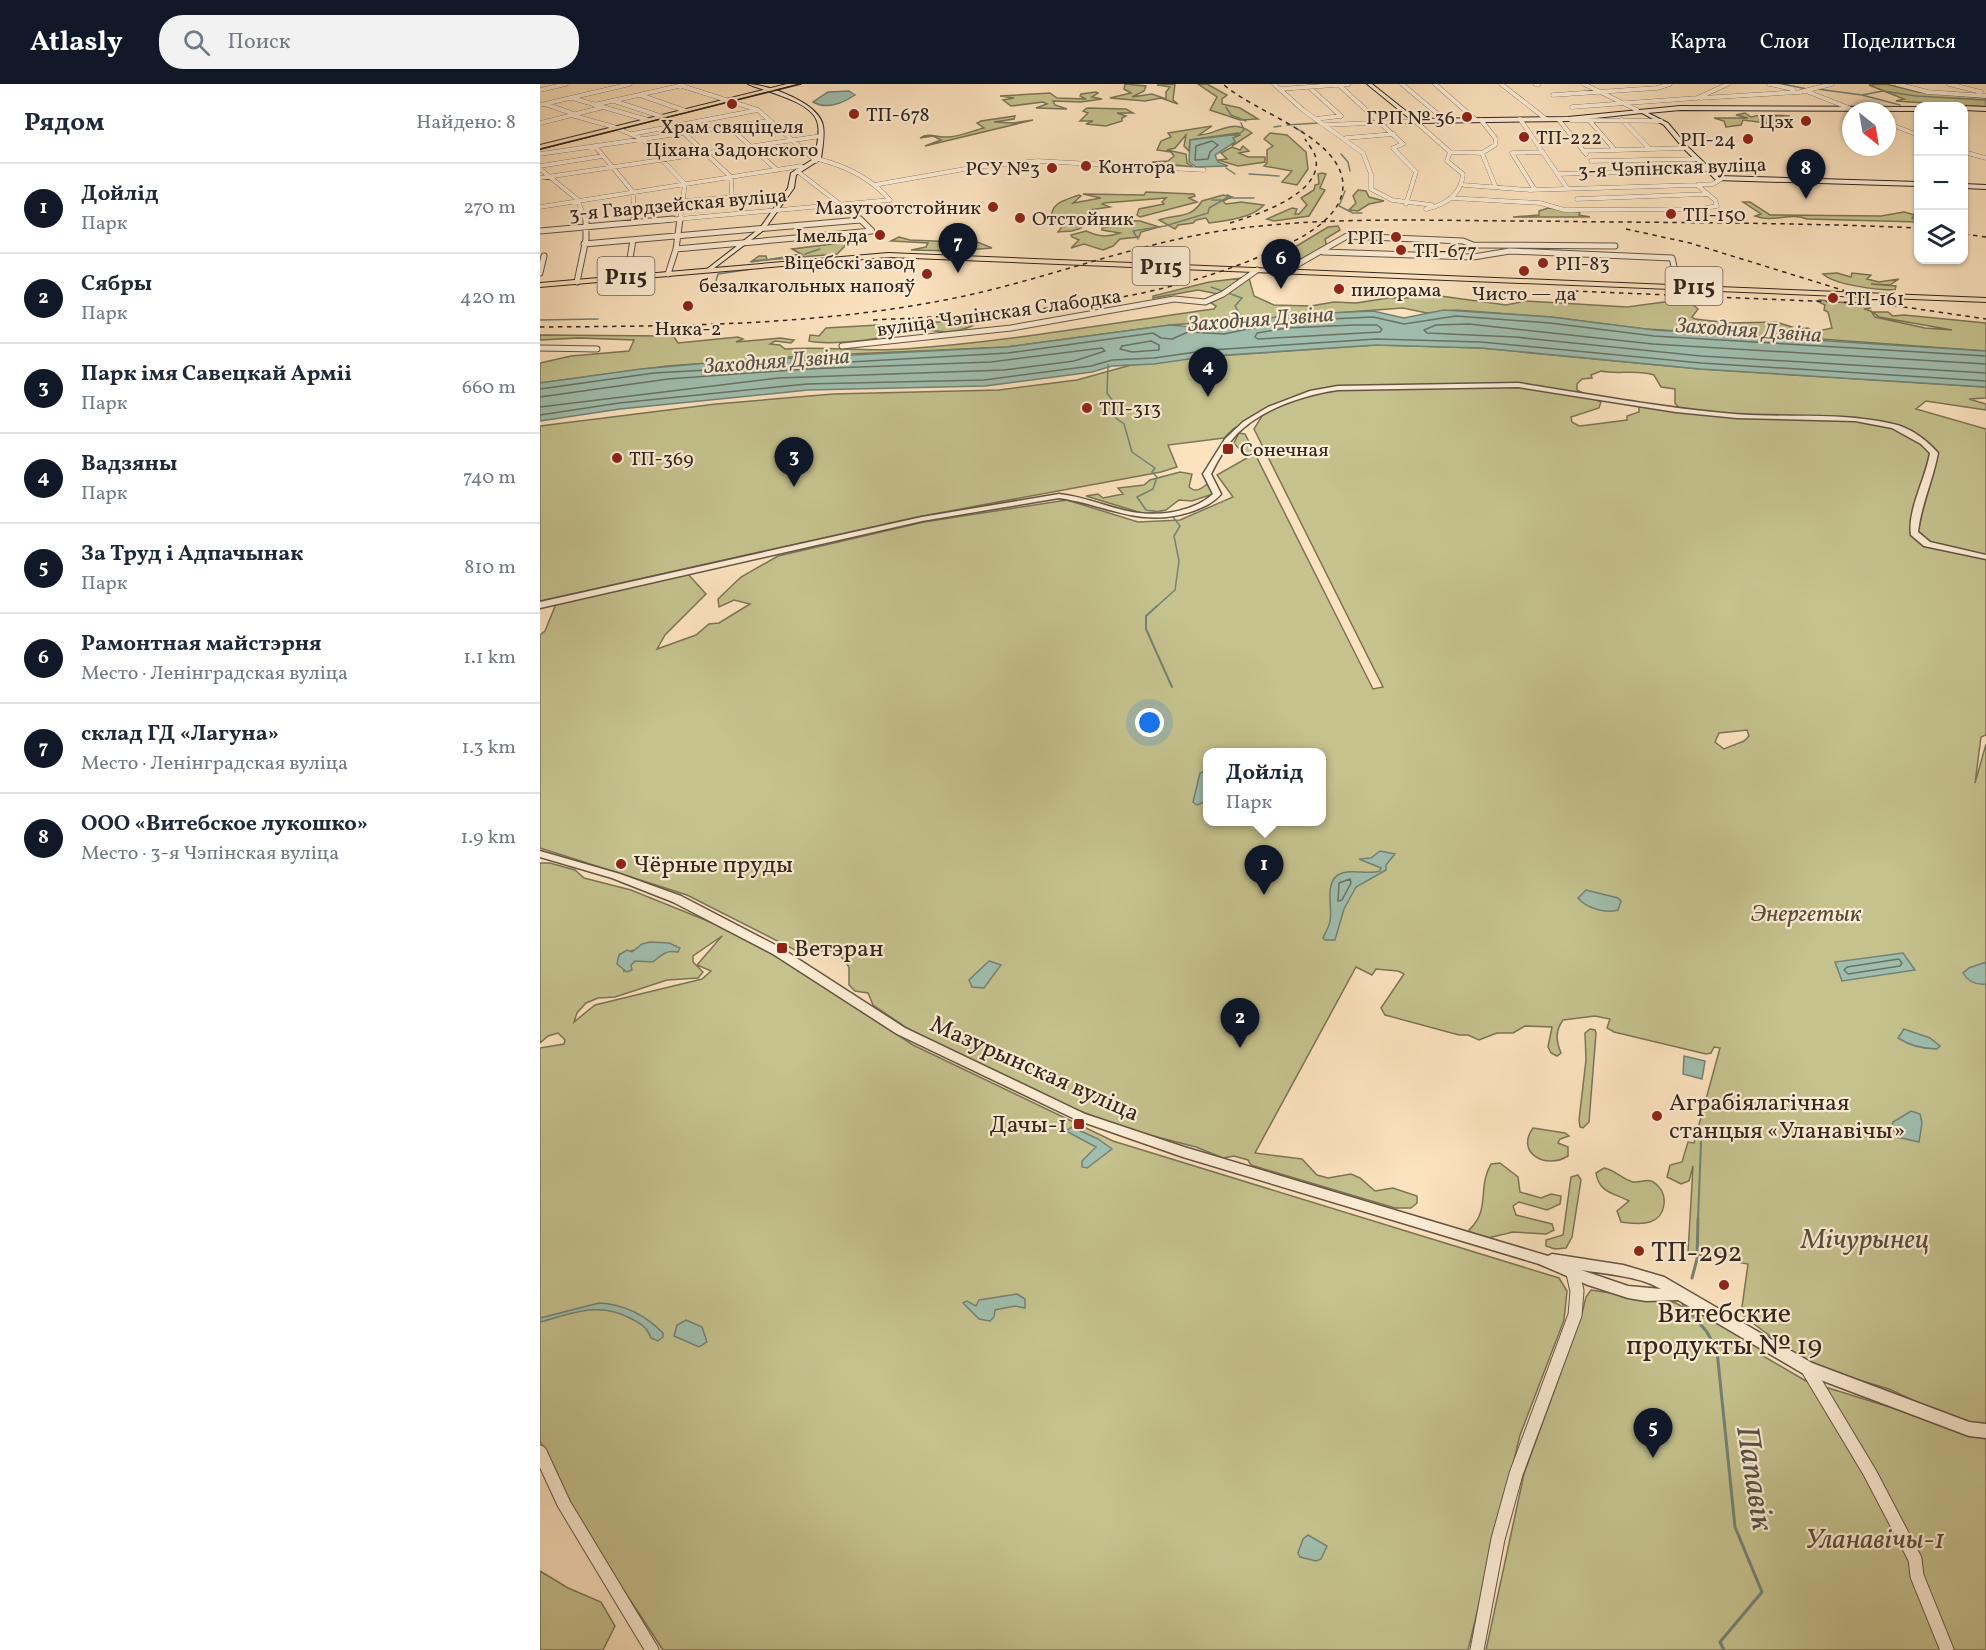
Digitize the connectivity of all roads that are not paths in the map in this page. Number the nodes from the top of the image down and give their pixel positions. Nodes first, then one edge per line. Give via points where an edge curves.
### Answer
1 (566, 84) edge
2 (604, 84) edge
3 (630, 84) edge
4 (685, 84) edge
5 (750, 84) edge
6 (795, 84) edge
7 (1274, 84) edge
8 (1338, 84) edge
9 (1349, 84) edge
10 (1369, 84) edge
11 (1402, 84) edge
12 (1434, 84) edge
13 (1501, 84) edge
14 (1584, 84) edge
15 (1670, 84) edge
16 (1728, 84) edge
17 (1769, 84) edge
18 (1832, 84) edge
19 (1897, 84) edge
20 (1949, 84) edge
21 (679, 85) edge
22 (1310, 87) junction
23 (1280, 89) junction
24 (540, 90) edge
25 (771, 90) junction
26 (1806, 91) junction
27 (1601, 92) junction
28 (639, 95) junction
29 (1553, 95) dead end
30 (1986, 95) edge
31 (571, 97) junction
32 (1697, 98) junction
33 (540, 99) edge
34 (730, 100) junction
35 (614, 101) junction
36 (542, 104) edge
37 (1625, 104) junction
38 (594, 105) junction
39 (1842, 106) edge
40 (1572, 107) dead end
41 (600, 108) junction
42 (1842, 108) edge
43 (1896, 108) edge
44 (1914, 108) edge
45 (1968, 109) edge
46 (758, 110) junction
47 (1639, 110) junction
48 (1986, 110) edge
49 (686, 111) junction
50 (573, 115) junction
51 (663, 117) junction
52 (1315, 119) junction
53 (1521, 119) junction
54 (1548, 119) junction
55 (1588, 119) junction
56 (648, 120) junction
57 (1478, 120) junction
58 (1559, 120) junction
59 (1622, 120) junction
60 (768, 121) junction
61 (1415, 121) junction
62 (1446, 121) junction
63 (1661, 121) junction
64 (540, 123) edge
65 (1382, 124) junction
66 (1326, 125) junction
67 (1896, 126) edge
68 (729, 127) junction
69 (616, 128) junction
70 (684, 133) junction
71 (1914, 133) edge
72 (632, 134) junction
73 (1394, 134) junction
74 (821, 136) junction
75 (1346, 138) junction
76 (642, 139) junction
77 (792, 140) junction
78 (595, 146) junction
79 (752, 146) junction
80 (540, 147) edge
81 (1686, 148) junction
82 (1650, 149) junction
83 (1615, 150) junction
84 (1583, 151) junction
85 (1450, 152) junction
86 (1543, 152) junction
87 (707, 153) junction
88 (1482, 153) junction
89 (1968, 153) edge
90 (540, 154) edge
91 (603, 156) junction
92 (1986, 158) edge
93 (663, 159) junction
94 (1696, 159) junction
95 (1591, 161) junction
96 (816, 162) junction
97 (613, 166) junction
98 (540, 167) edge
99 (1706, 169) junction
100 (777, 170) junction
101 (1204, 170) dead end
102 (797, 171) junction
103 (1589, 173) junction
104 (1559, 174) junction
105 (549, 176) junction
106 (731, 177) junction
107 (540, 178) edge
108 (1721, 179) junction
109 (685, 184) junction
110 (1914, 184) edge
111 (874, 185) junction
112 (1464, 185) junction
113 (1697, 185) junction
114 (1968, 186) edge
115 (1986, 187) edge
116 (1496, 188) junction
117 (1567, 188) junction
118 (1532, 190) junction
119 (633, 192) junction
120 (788, 193) junction
121 (1707, 194) junction
122 (732, 197) junction
123 (1450, 198) junction
124 (1577, 199) dead end
125 (579, 201) junction
126 (683, 201) junction
127 (1540, 203) junction
128 (1406, 204) junction
129 (840, 205) junction
130 (1438, 205) junction
131 (540, 207) edge
132 (1426, 209) dead end
133 (775, 210) junction
134 (680, 218) junction
135 (860, 220) junction
136 (634, 222) junction
137 (587, 227) junction
138 (762, 229) junction
139 (540, 231) edge
140 (677, 236) junction
141 (633, 240) junction
142 (744, 243) junction
143 (584, 244) junction
144 (1615, 246) dead end
145 (676, 249) junction
146 (1323, 252) junction
147 (544, 256) dead end
148 (1183, 266) junction
149 (711, 269) junction
150 (1257, 270) junction
151 (1292, 270) junction
152 (540, 273) edge
153 (669, 273) junction
154 (627, 277) junction
155 (577, 281) junction
156 (540, 284) edge
157 (1679, 286) junction
158 (1986, 298) edge
159 (842, 346) dead end
160 (540, 348) edge
161 (597, 349) dead end
162 (1986, 557) edge
163 (540, 605) edge
164 (540, 854) edge
165 (1575, 1269) junction
166 (1807, 1368) junction
167 (1986, 1431) edge
168 (540, 1452) edge
169 (652, 1650) edge
170 (1477, 1650) edge
171 (1947, 1650) edge

1 - 24 street
2 - 33 street
3 - 31 street
4 - 21 street
5 - 25 main road
6 - 25 main road
7 - 23 street
8 - 9 street
8 - 22 street
8 - 65 street
10 - 61 main road
11 - 62 street
12 - 57 street
13 - 54 street
14 - 27 street
15 - 27 street
16 - 32 street
17 - 26 street
18 - 26 street
19 - 30 street via 1935,93
20 - 30 street
21 - 28 street
21 - 34 street
22 - 23 street
22 - 52 street via 1341,116
23 - 52 street
25 - 34 main road
25 - 74 main road via 809,108 821,124
26 - 32 street
26 - 39 street
27 - 29 street
27 - 37 street
28 - 35 street
28 - 49 street
31 - 36 street
31 - 38 street
32 - 37 street
34 - 46 street
34 - 49 main road
35 - 38 street
35 - 51 street
36 - 50 street
37 - 40 street
37 - 47 street
38 - 41 street
41 - 50 street
41 - 56 street
42 - 47 main road
43 - 44 main road
45 - 48 main road
46 - 60 street
46 - 72 street
47 - 54 main road
47 - 55 main road
47 - 63 main road
49 - 51 main road
50 - 64 street
50 - 69 street
51 - 56 main road
52 - 66 street
53 - 54 main road
53 - 57 main road
53 - 86 street
54 - 58 main road
55 - 58 main road
55 - 59 street
55 - 83 street
56 - 69 main road
57 - 62 main road
57 - 88 street via 1496,141
58 - 84 street
59 - 63 street
59 - 82 street
60 - 68 street
60 - 77 street
61 - 62 main road
61 - 65 street
61 - 85 street
63 - 81 main road
65 - 66 street
65 - 73 street
66 - 75 street
67 - 71 street
68 - 70 street
68 - 79 street
69 - 72 street
69 - 80 main road
70 - 76 street
70 - 87 street
72 - 76 street
73 - 75 street
73 - 128 street via 1403,144 1393,148 1416,172
74 - 77 street
74 - 96 main road
75 - 128 street via 1368,162 1373,174 1371,189
76 - 78 street
76 - 93 street
77 - 79 street
77 - 96 street
78 - 90 street
78 - 91 street
79 - 87 street
79 - 100 street
81 - 82 street
81 - 94 main road
82 - 83 street
83 - 84 street
84 - 95 street
85 - 88 street
85 - 112 street via 1447,161 1463,174
86 - 104 street
86 - 118 street via 1512,153
87 - 93 street
87 - 106 street
88 - 116 street
89 - 92 street
91 - 97 street
91 - 98 street
93 - 97 street
93 - 109 street
94 - 95 street
94 - 99 main road
95 - 103 street via 1586,168
96 - 100 street
96 - 102 main road
96 - 111 street via 836,164
97 - 105 street
97 - 119 street
98 - 105 street
99 - 103 street
99 - 108 main road
100 - 106 street
101 - 111 street via 1037,161
102 - 120 main road
102 - 129 street
103 - 104 street
104 - 117 street
105 - 107 street
105 - 125 street
106 - 109 street
106 - 122 street
108 - 110 main road, 3-я Чэпінская вуліца
108 - 113 street, 3-я Чэпінская вуліца
109 - 119 street
109 - 126 street
111 - 129 street, 3-я Гвардзейская вуліца via 890,200
112 - 116 street, 3-я Чэпінская вуліца
112 - 123 street
113 - 117 street, 3-я Чэпінская вуліца
113 - 121 street
114 - 115 main road
116 - 118 street, 3-я Чэпінская вуліца
117 - 118 street, 3-я Чэпінская вуліца
118 - 127 street
119 - 125 street
119 - 136 street
120 - 122 street
120 - 133 main road
121 - 124 street
121 - 127 street via 1717,206 1565,210
122 - 126 street
123 - 127 street
123 - 130 street
125 - 131 street
125 - 137 street
126 - 134 street
128 - 130 street
129 - 133 street, 3-я Гвардзейская вуліца
129 - 135 street
130 - 132 street
133 - 134 street, 3-я Гвардзейская вуліца
133 - 138 main road
134 - 136 street, 3-я Гвардзейская вуліца
134 - 140 street
135 - 138 street
135 - 142 street via 870,227 870,232
136 - 137 street, 3-я Гвардзейская вуліца
137 - 139 street, 3-я Гвардзейская вуліца
137 - 143 street
138 - 140 street
138 - 142 main road
140 - 141 street
140 - 145 street
141 - 143 street
141 - 154 street
142 - 145 street
142 - 149 main road
143 - 155 street
144 - 146 street via 1473,245 1463,241 1347,237
145 - 153 street
146 - 151 street
146 - 157 street via 1473,257 1510,251 1672,258
147 - 152 street
148 - 149 main road, Р115 via 876,255
148 - 150 main road, Р115
148 - 151 main road, Р115
149 - 153 main road, Р115
150 - 151 main road, Р115
150 - 159 street, вуліца Чэпінская Слабодка via 1205,302 1174,298 1134,309 1011,328
151 - 157 main road, Р115
153 - 154 main road, Р115
154 - 155 main road, Р115
155 - 156 main road, Р115
157 - 158 main road, Р115
160 - 161 street
162 - 163 street via 1928,544 1914,533 1934,453 1924,442 1894,426 1855,419 1676,410 1518,385 1338,387 1282,404 1238,429 1208,474 1217,494 1211,501 1181,512 1128,515 1059,496 922,519
164 - 165 street, Мазурынская вуліца via 677,899 777,951 901,1031 1081,1117 1183,1152
165 - 166 street, Мазурынская вуліца via 1626,1291 1660,1298 1682,1293
165 - 170 street via 1575,1315 1521,1458 1498,1539
166 - 167 street via 1969,1429
166 - 171 street via 1870,1473 1915,1559 1917,1576
168 - 169 street via 573,1519

